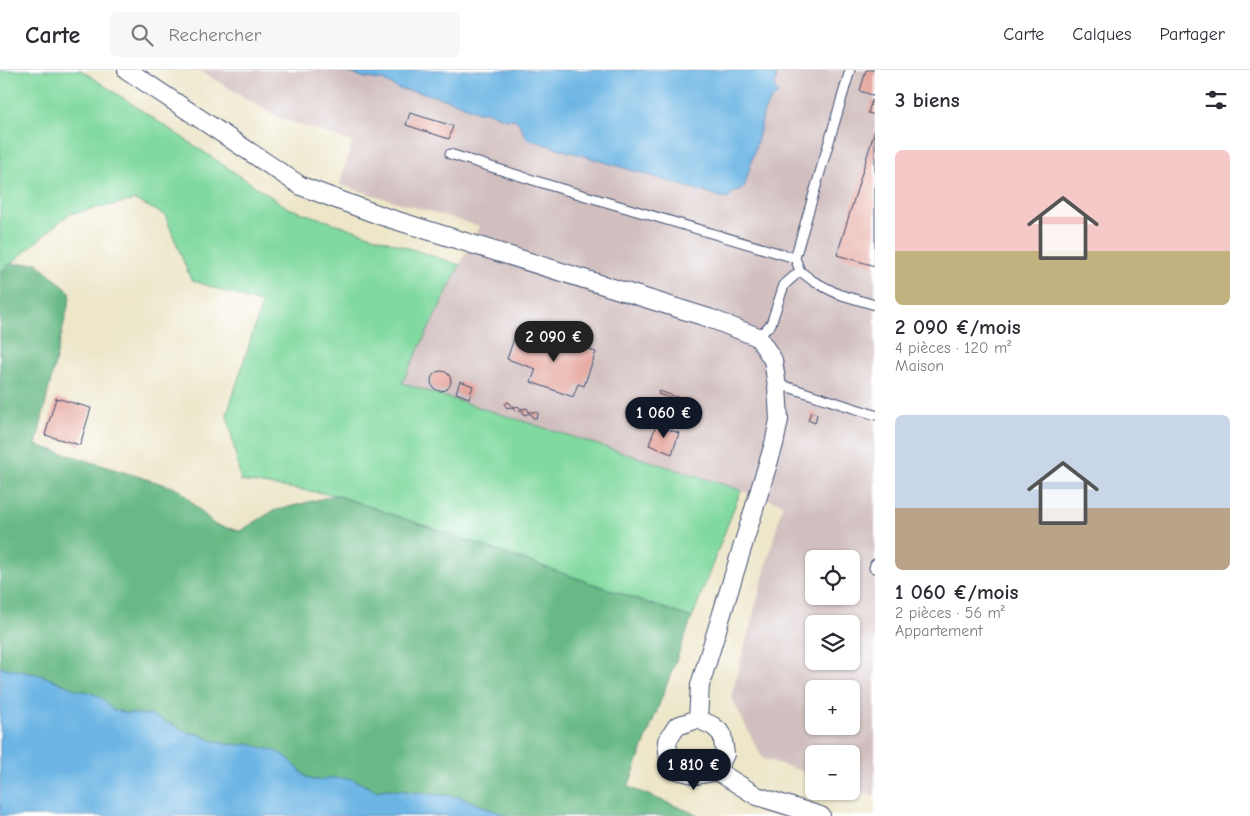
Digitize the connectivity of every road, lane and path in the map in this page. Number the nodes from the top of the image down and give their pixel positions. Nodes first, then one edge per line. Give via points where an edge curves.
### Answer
1 (127, 70) edge
2 (850, 70) edge
3 (450, 154) dead end
4 (795, 258) junction
5 (800, 271) junction
6 (875, 305) edge
7 (758, 337) junction
8 (777, 386) junction
9 (875, 415) edge
10 (875, 564) edge
11 (875, 568) edge
12 (698, 719) junction
13 (717, 771) junction
14 (821, 816) edge

1 - 7 street via 301,186 382,216 709,318
2 - 4 lane
3 - 4 lane
4 - 5 lane
5 - 6 lane via 838,294
5 - 7 lane via 784,285 771,324
7 - 8 street via 773,360
8 - 9 lane
8 - 12 street via 780,420 700,684
10 - 11 lane
12 - 13 street via 722,734 725,754
12 - 13 street via 677,726 667,741 669,760 677,770 697,775
13 - 14 street via 757,796

